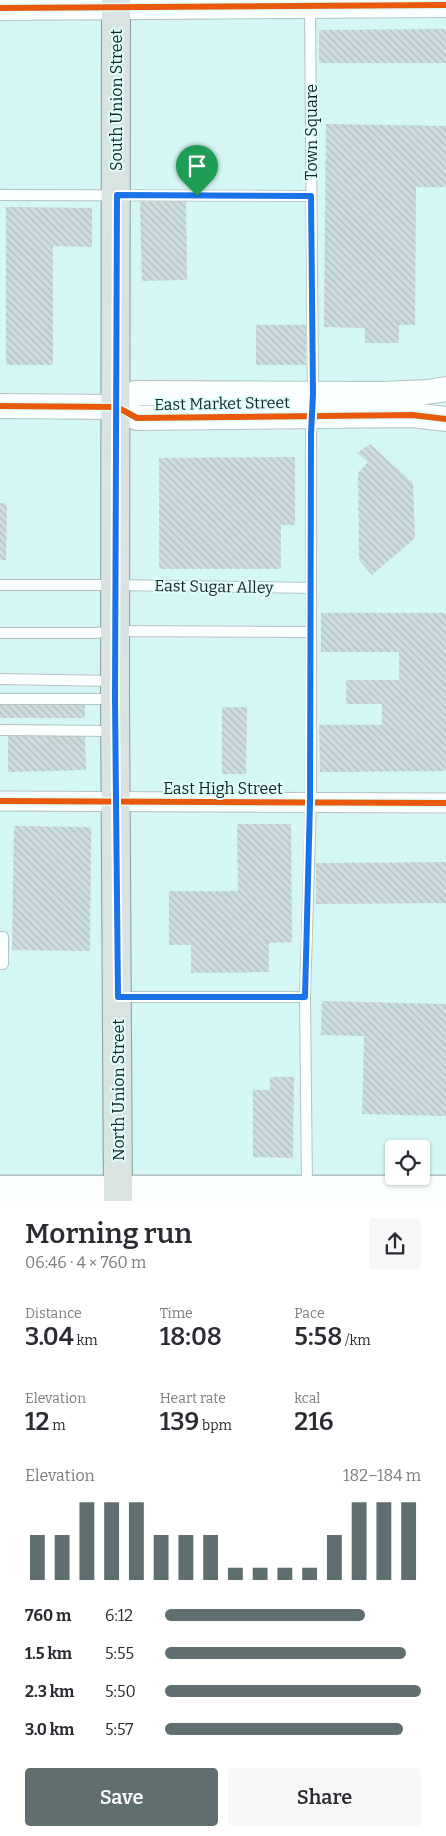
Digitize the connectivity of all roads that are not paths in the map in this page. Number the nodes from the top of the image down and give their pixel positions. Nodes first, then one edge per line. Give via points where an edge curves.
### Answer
1 (310, 3) edge
2 (116, 4) edge
3 (446, 5) edge
4 (0, 8) edge
5 (117, 195) junction
6 (0, 196) edge
7 (311, 196) junction
8 (446, 389) edge
9 (312, 405) junction
10 (0, 406) edge
11 (117, 407) junction
12 (446, 420) edge
13 (117, 439) joint
14 (0, 585) edge
15 (116, 585) junction
16 (311, 588) junction
17 (116, 631) junction
18 (310, 632) junction
19 (0, 633) edge
20 (0, 679) edge
21 (115, 690) junction
22 (0, 699) edge
23 (0, 730) edge
24 (116, 731) junction
25 (0, 801) edge
26 (117, 801) junction
27 (310, 802) junction
28 (446, 803) edge
29 (0, 937) edge
30 (0, 964) edge
31 (118, 997) junction
32 (305, 997) junction
33 (446, 1189) edge
34 (4, 1193) edge
35 (118, 1195) edge
36 (163, 1195) edge
37 (308, 1195) edge

1 - 2 street
1 - 3 street
1 - 7 lane, Town Square
2 - 4 street
2 - 5 main road, South Union Street
5 - 6 lane
5 - 7 lane
5 - 11 main road, South Union Street
7 - 9 lane, Town Square
8 - 9 street, East Market Street
9 - 11 street, East Market Street via 137,418
9 - 12 street, East Market Street
9 - 16 lane, Town Square
10 - 11 street, East Market Street
11 - 13 main road, South Union Street
13 - 15 main road, North Union Street
14 - 15 lane, East Sugar Alley
15 - 16 lane, East Sugar Alley
15 - 17 main road, North Union Street
16 - 18 lane, Town Square
17 - 18 lane
17 - 19 lane
17 - 21 main road, North Union Street
18 - 27 lane, Town Square
20 - 21 lane
21 - 22 lane
21 - 24 main road, North Union Street
23 - 24 lane
24 - 26 main road, North Union Street
25 - 26 street, East High Street
26 - 27 street, East High Street
26 - 31 main road, North Union Street
27 - 28 street, East High Street
27 - 32 lane, Town Square
29 - 30 lane via 3,937 3,964
31 - 32 lane
31 - 35 main road, North Union Street
32 - 37 lane, Town Square
33 - 37 main road
34 - 35 main road
35 - 36 main road
36 - 37 main road

